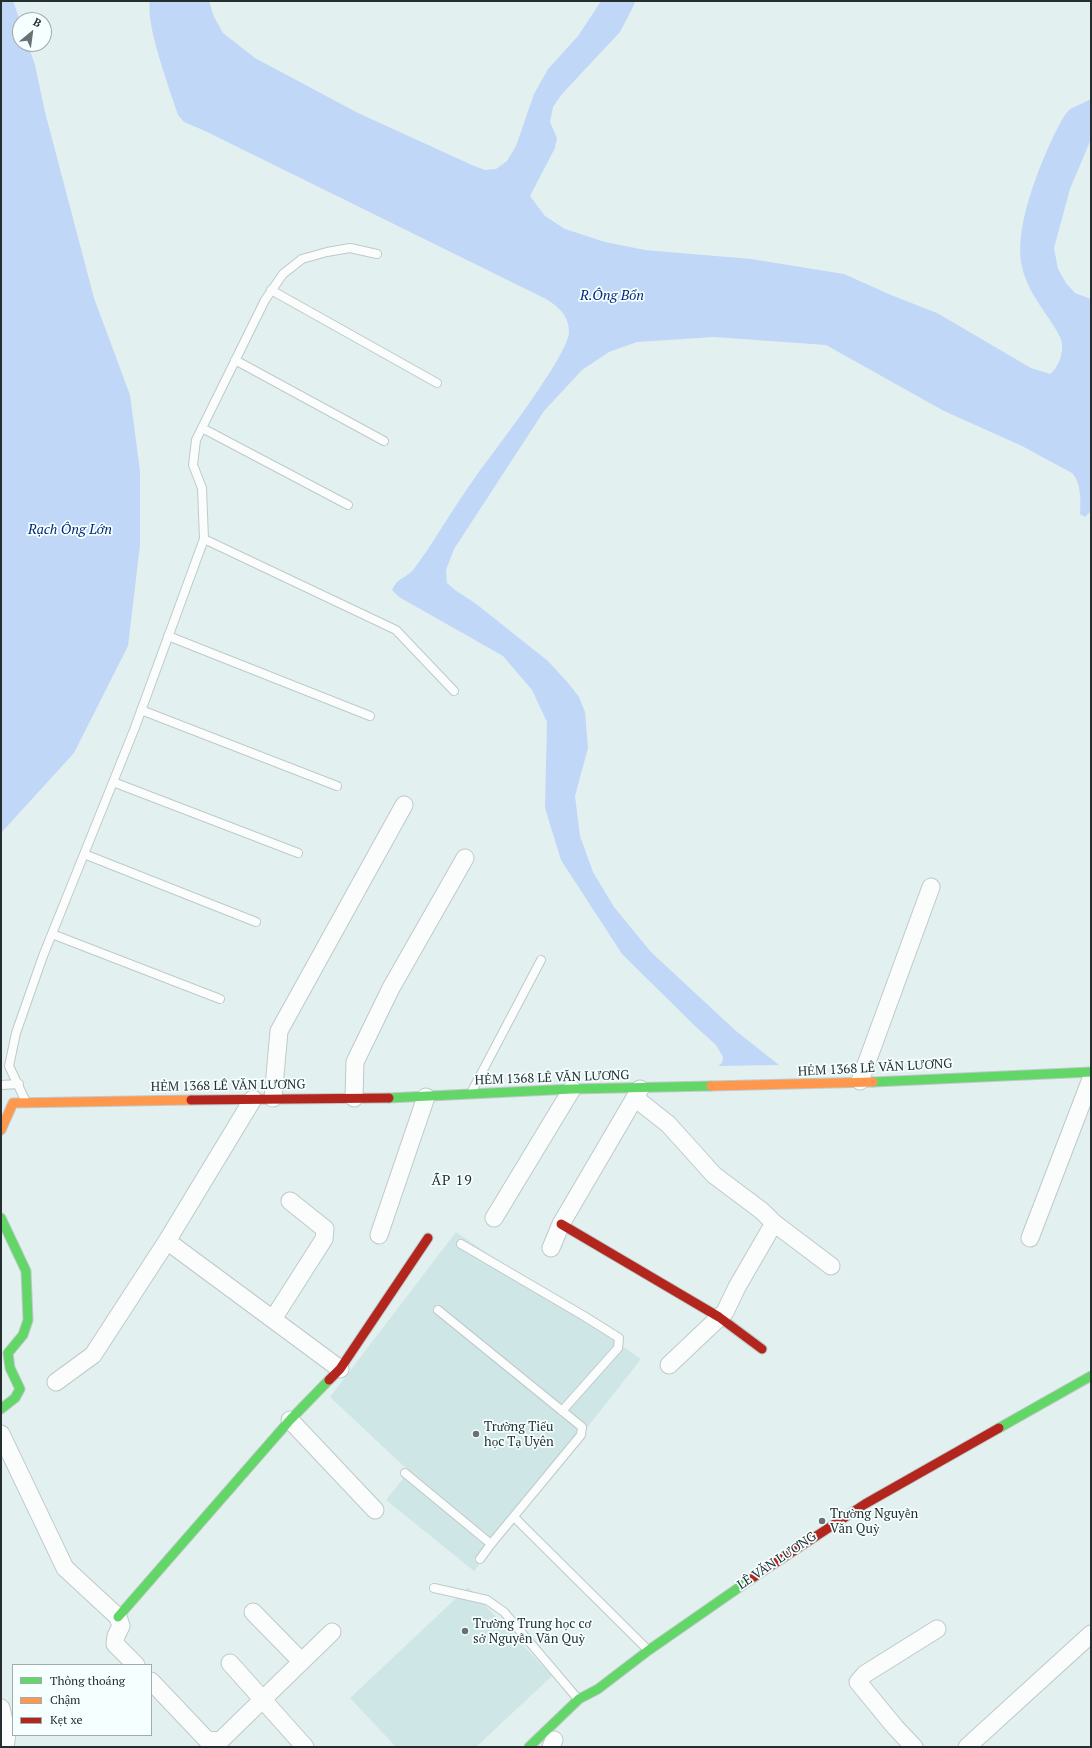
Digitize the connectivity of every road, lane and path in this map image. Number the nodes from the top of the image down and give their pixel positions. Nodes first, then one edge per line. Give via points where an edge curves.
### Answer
1 (376, 254) dead end
2 (272, 290) junction
3 (235, 360) junction
4 (437, 383) dead end
5 (202, 428) junction
6 (384, 441) dead end
7 (348, 505) dead end
8 (204, 539) junction
9 (168, 636) junction
10 (454, 692) dead end
11 (141, 710) junction
12 (370, 716) dead end
13 (113, 782) junction
14 (337, 786) dead end
15 (404, 805) dead end
16 (298, 853) dead end
17 (84, 854) junction
18 (465, 858) dead end
19 (931, 887) dead end
20 (256, 922) dead end
21 (52, 934) junction
22 (541, 960) dead end
23 (220, 999) dead end
24 (1091, 1072) edge
25 (1091, 1079) edge
26 (860, 1081) junction
27 (19, 1084) junction
28 (1, 1085) edge
29 (572, 1089) junction
30 (638, 1093) junction
31 (470, 1094) junction
32 (426, 1097) junction
33 (273, 1098) junction
34 (354, 1098) junction
35 (253, 1099) junction
36 (26, 1103) junction
37 (1, 1130) edge
38 (290, 1201) dead end
39 (1, 1218) edge
40 (494, 1218) dead end
41 (774, 1223) junction
42 (561, 1224) junction
43 (379, 1235) dead end
44 (428, 1238) dead end
45 (1030, 1238) dead end
46 (167, 1241) junction
47 (461, 1244) dead end
48 (552, 1248) dead end
49 (831, 1266) dead end
50 (438, 1310) dead end
51 (719, 1317) junction
52 (273, 1319) junction
53 (762, 1349) dead end
54 (669, 1366) dead end
55 (340, 1369) junction
56 (1091, 1376) edge
57 (56, 1382) dead end
58 (1, 1409) edge
59 (562, 1411) junction
60 (290, 1420) junction
61 (1, 1434) edge
62 (405, 1473) dead end
63 (375, 1510) dead end
64 (514, 1517) junction
65 (491, 1544) junction
66 (480, 1559) dead end
67 (434, 1588) dead end
68 (253, 1612) dead end
69 (118, 1617) junction
70 (937, 1629) dead end
71 (332, 1632) dead end
72 (1091, 1634) edge
73 (649, 1650) junction
74 (301, 1661) junction
75 (230, 1663) dead end
76 (135, 1664) edge
77 (152, 1682) edge
78 (598, 1689) junction
79 (262, 1700) junction
80 (579, 1700) junction
81 (590, 1704) dead end
82 (1, 1708) edge
83 (551, 1740) edge
84 (5, 1747) edge
85 (305, 1747) edge
86 (520, 1747) edge
87 (529, 1747) edge
88 (914, 1747) edge
89 (967, 1747) edge

1 - 2 lane via 350,248 302,259 283,274
2 - 3 lane
2 - 4 lane
3 - 5 lane
3 - 6 lane
5 - 7 lane
5 - 8 lane via 196,440 193,465 202,488
8 - 9 lane
8 - 10 lane via 396,630
9 - 11 lane
9 - 12 lane
11 - 13 lane
11 - 14 lane
13 - 16 lane
13 - 17 lane
15 - 33 street via 279,1031
17 - 20 lane
17 - 21 lane
18 - 34 street via 391,988 355,1062
19 - 26 street
21 - 23 lane
21 - 27 lane via 16,1033 9,1066
22 - 31 lane
24 - 26 street, HẺM 1368 LÊ VĂN LƯƠNG
25 - 45 street
26 - 30 street, HẺM 1368 LÊ VĂN LƯƠNG
27 - 28 lane
27 - 36 lane
29 - 30 street, HẺM 1368 LÊ VĂN LƯƠNG
29 - 31 street, HẺM 1368 LÊ VĂN LƯƠNG
29 - 40 street
30 - 41 street via 714,1175
30 - 42 street
31 - 32 street, HẺM 1368 LÊ VĂN LƯƠNG
32 - 34 street, HẺM 1368 LÊ VĂN LƯƠNG
32 - 43 street
33 - 34 street, HẺM 1368 LÊ VĂN LƯƠNG
33 - 35 street, HẺM 1368 LÊ VĂN LƯƠNG
35 - 36 street, HẺM 1368 LÊ VĂN LƯƠNG
35 - 46 street
36 - 37 street, HẺM 1368 LÊ VĂN LƯƠNG via 13,1103
38 - 52 street via 325,1229 324,1239
39 - 58 street via 26,1271 28,1320 23,1335 8,1353 10,1368 20,1389 15,1398
41 - 49 street
41 - 51 street via 736,1287 725,1312
42 - 48 street
42 - 51 street
44 - 55 street
46 - 52 street
46 - 57 street via 93,1355
47 - 59 lane via 619,1338 618,1348
50 - 59 lane
51 - 53 street
51 - 54 street
52 - 55 street
55 - 60 street
56 - 73 street, LÊ VĂN LƯƠNG via 865,1504 781,1558
59 - 64 lane via 582,1427 581,1435
60 - 63 street
60 - 69 street
61 - 69 street via 65,1568
62 - 65 lane
64 - 65 lane
64 - 73 lane
65 - 66 lane
67 - 80 lane via 487,1600 504,1612
68 - 74 street
69 - 76 street via 121,1626 115,1644
70 - 88 street via 865,1674 858,1682
71 - 74 street
72 - 89 street
73 - 78 street, LÊ VĂN LƯƠNG
74 - 79 street
75 - 79 street
77 - 79 street via 208,1740 220,1741
78 - 80 street, LÊ VĂN LƯƠNG
78 - 81 street, LÊ VĂN LƯƠNG
79 - 85 street
80 - 83 street, LÊ VĂN LƯƠNG
82 - 84 street via 7,1734
83 - 86 street, LÊ VĂN LƯƠNG
83 - 87 street, LÊ VĂN LƯƠNG

